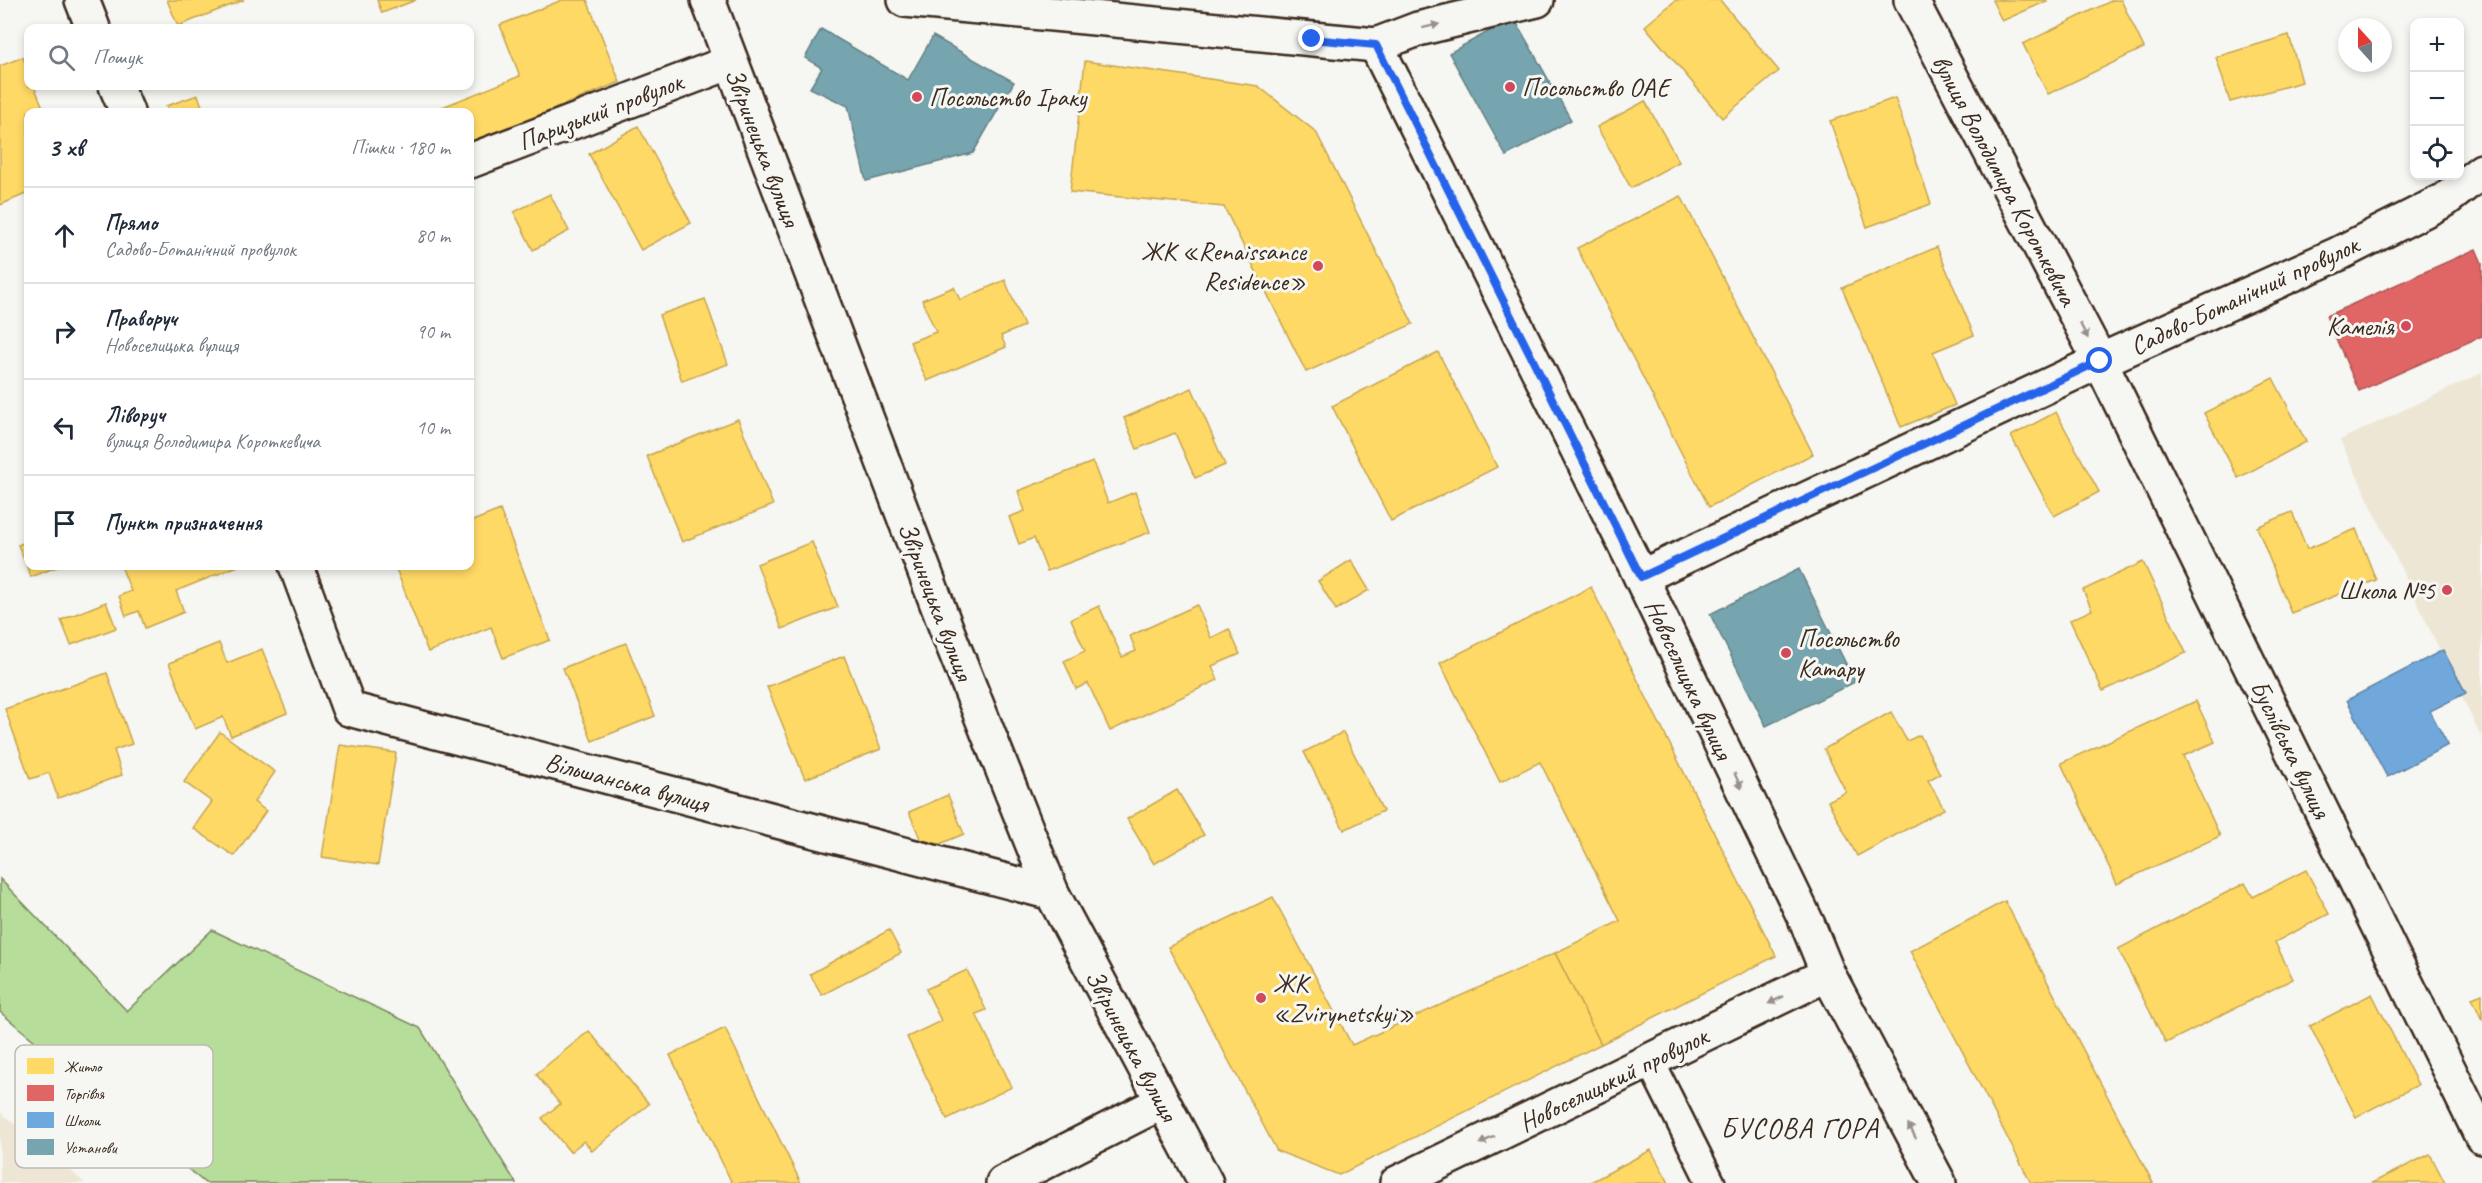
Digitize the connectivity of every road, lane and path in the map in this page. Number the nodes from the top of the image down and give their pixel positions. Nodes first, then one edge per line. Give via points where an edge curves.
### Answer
1 (82, 0) edge
2 (708, 0) edge
3 (904, 0) edge
4 (1537, 0) edge
5 (1911, 0) edge
6 (91, 24) edge
7 (1376, 45) junction
8 (731, 62) junction
9 (118, 90) edge
10 (125, 108) edge
11 (474, 159) edge
12 (2482, 171) edge
13 (2100, 361) junction
14 (297, 570) edge
15 (1641, 577) junction
16 (1052, 893) junction
17 (1828, 974) junction
18 (1650, 1061) junction
19 (1162, 1102) junction
20 (2482, 1137) edge
21 (1415, 1179) edge
22 (1003, 1183) edge
23 (1206, 1183) edge
24 (1711, 1183) edge
25 (1940, 1183) edge

1 - 6 street
2 - 8 street, Звіринецька вулиця
3 - 7 street
7 -> 4 street via 1418,29
5 -> 13 street, вулиця Володимира Короткевича
7 - 15 street, Новоселицька вулиця
8 - 11 street, Паризький провулок
8 - 16 street, Звіринецька вулиця via 948,633
9 - 10 street
12 - 13 street, Садово-Ботанічний провулок via 2445,200 2338,254
13 - 15 street, Садово-Ботанічний провулок
13 - 20 street, Буслівська вулиця
14 - 16 street, Вільшанська вулиця via 349,709
15 -> 17 street, Новоселицька вулиця
16 - 19 street, Звіринецька вулиця
17 -> 18 street, Новоселицький провулок
25 -> 17 street, Новоселицька вулиця
18 -> 21 street, Новоселицький провулок
18 - 24 lane
19 - 22 street
19 - 23 street, Звіринецька вулиця

